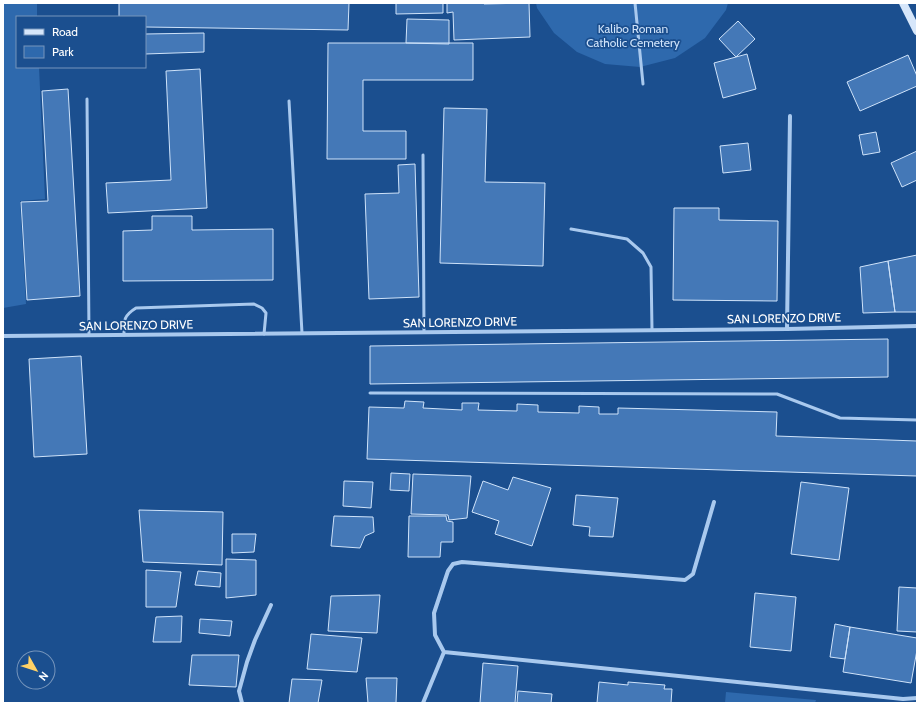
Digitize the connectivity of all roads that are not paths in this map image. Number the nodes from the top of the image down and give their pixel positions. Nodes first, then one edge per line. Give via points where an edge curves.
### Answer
1 (635, 3) edge
2 (903, 3) edge
3 (917, 31) edge
4 (643, 84) dead end
5 (88, 99) dead end
6 (290, 101) dead end
7 (790, 116) dead end
8 (423, 155) dead end
9 (571, 229) dead end
10 (917, 326) edge
11 (787, 329) junction
12 (652, 330) junction
13 (424, 332) junction
14 (302, 333) junction
15 (264, 334) junction
16 (89, 335) junction
17 (124, 335) junction
18 (3, 336) edge
19 (370, 393) dead end
20 (917, 420) edge
21 (714, 502) dead end
22 (271, 605) dead end
23 (444, 652) junction
24 (917, 698) edge
25 (905, 701) edge
26 (242, 703) edge
27 (423, 703) edge

1 - 4 lane
2 - 3 main road
5 - 16 lane
6 - 14 lane
7 - 11 street
8 - 13 lane
9 - 12 lane via 627,239 643,253 652,267
10 - 11 street, SAN LORENZO DRIVE
11 - 12 street, SAN LORENZO DRIVE
12 - 13 street, SAN LORENZO DRIVE
13 - 14 street, SAN LORENZO DRIVE
14 - 15 street, SAN LORENZO DRIVE
15 - 17 street, SAN LORENZO DRIVE
15 - 17 lane via 266,313 254,304 136,308 124,319
16 - 17 street, SAN LORENZO DRIVE
16 - 18 street, SAN LORENZO DRIVE
19 - 20 lane via 777,394 840,418
21 - 23 street via 693,574 686,580 462,562 453,564 448,571 434,613 435,636
22 - 26 street via 247,662 239,691
23 - 25 street
23 - 27 street
24 - 25 street

